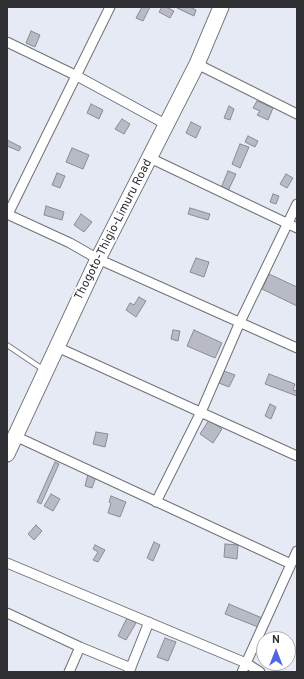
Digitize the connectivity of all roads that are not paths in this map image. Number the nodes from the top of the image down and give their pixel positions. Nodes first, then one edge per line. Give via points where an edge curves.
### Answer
1 (110, 7) edge
2 (222, 7) edge
3 (7, 42) edge
4 (197, 64) junction
5 (77, 76) junction
6 (297, 114) edge
7 (167, 125) junction
8 (150, 158) junction
9 (297, 204) edge
10 (8, 214) edge
11 (288, 224) junction
12 (297, 228) edge
13 (98, 259) junction
14 (240, 322) junction
15 (7, 345) edge
16 (57, 347) junction
17 (297, 348) edge
18 (46, 371) junction
19 (201, 412) junction
20 (15, 436) junction
21 (7, 454) edge
22 (297, 456) edge
23 (156, 502) junction
24 (297, 550) edge
25 (7, 563) edge
26 (291, 564) junction
27 (7, 613) edge
28 (149, 622) junction
29 (80, 647) junction
30 (246, 663) junction
31 (130, 670) edge
32 (69, 672) edge
33 (242, 672) edge
34 (260, 672) edge

1 - 5 street
2 - 4 highway, Thogoto-Thigio-Limuru Road
3 - 5 street
4 - 6 street
4 - 7 highway, Thogoto-Thigio-Limuru Road
5 - 7 street
5 - 10 street
7 - 8 highway, Thogoto-Thigio-Limuru Road
8 - 11 street
8 - 13 highway, Thogoto-Thigio-Limuru Road
9 - 11 street
10 - 13 street
11 - 12 street
11 - 14 street
13 - 14 street
13 - 16 highway, Thogoto-Thigio-Limuru Road
14 - 17 street
14 - 19 street
15 - 18 lane
16 - 18 highway, Thogoto-Thigio-Limuru Road
16 - 19 street
18 - 20 highway, Thogoto-Thigio-Limuru Road
19 - 22 street
19 - 23 street
20 - 21 highway, Thogoto-Thigio-Limuru Road
20 - 23 street
23 - 26 street
24 - 26 street
25 - 28 street
26 - 30 street
27 - 29 street
28 - 30 street
28 - 31 street
29 - 31 street
29 - 32 street
30 - 33 street
30 - 34 street

